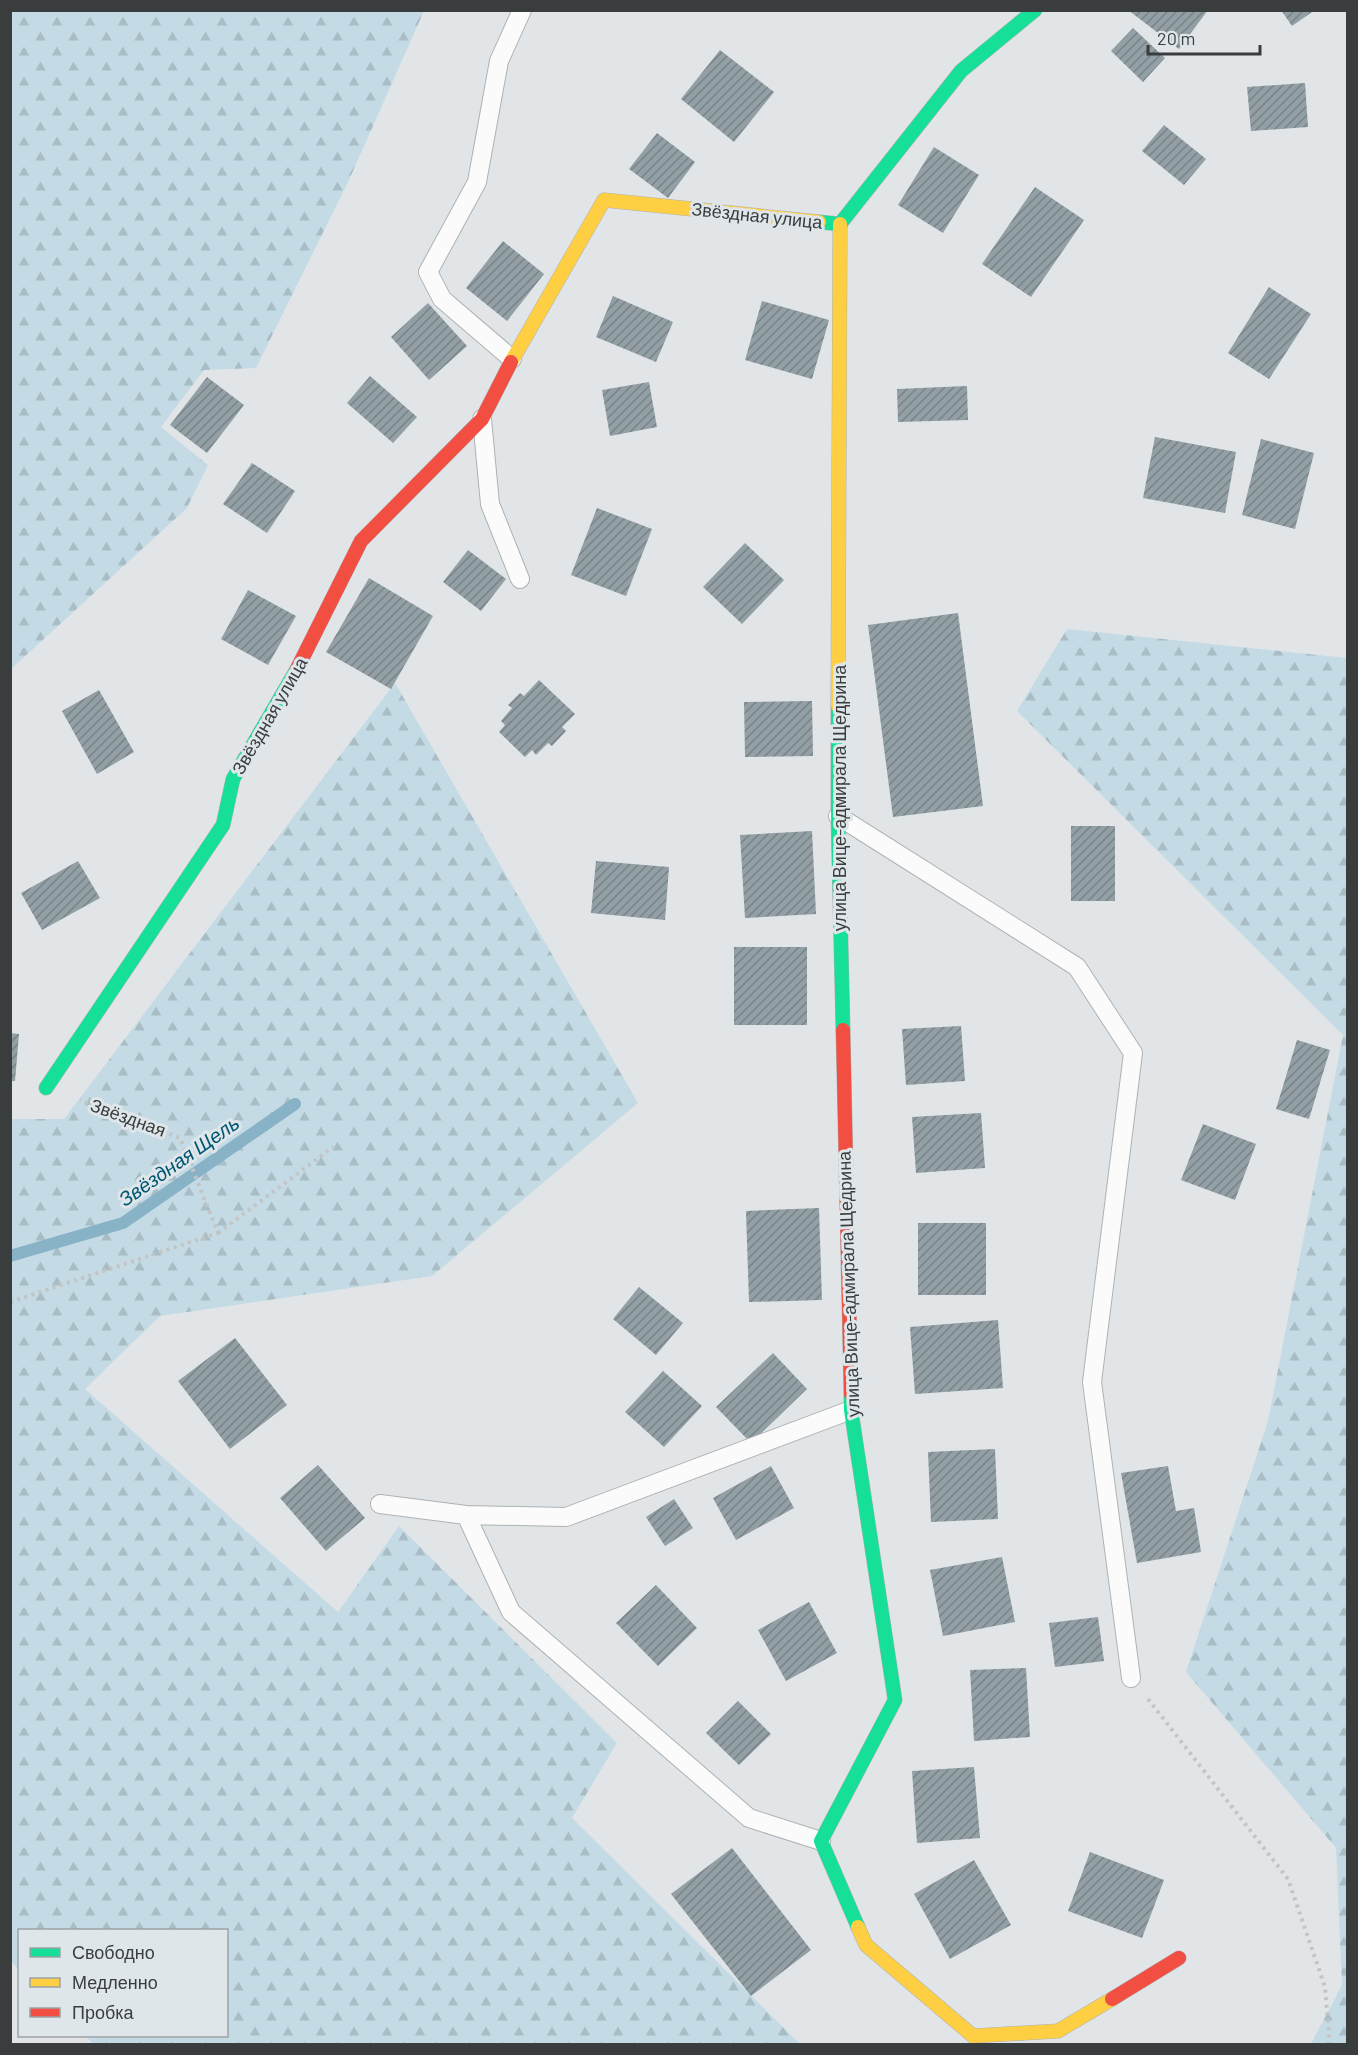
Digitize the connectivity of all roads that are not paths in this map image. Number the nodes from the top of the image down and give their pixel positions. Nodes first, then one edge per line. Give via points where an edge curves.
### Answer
1 (522, 10) edge
2 (1035, 10) edge
3 (840, 224) junction
4 (512, 359) junction
5 (482, 419) junction
6 (520, 579) dead end
7 (838, 816) junction
8 (46, 1088) road end
9 (851, 1410) junction
10 (380, 1504) dead end
11 (466, 1515) junction
12 (1131, 1678) road end
13 (821, 1841) junction
14 (1179, 1958) dead end
15 (974, 2040) edge

1 - 4 lane via 499,61 477,182 428,272 442,299
2 - 3 street, Звёздная улица via 961,71
3 - 4 street, Звёздная улица via 604,200
3 - 7 street, улица Вице-адмирала Щедрина
4 - 5 street, Звёздная улица
5 - 6 lane via 490,504
5 - 8 street, Звёздная улица via 361,541 308,651 233,779 223,825
7 - 9 street, улица Вице-адмирала Щедрина
7 - 12 lane via 1077,967 1133,1053 1092,1382
9 - 11 lane via 566,1517
9 - 13 street, улица Вице-адмирала Щедрина via 895,1700
10 - 11 lane
11 - 13 lane via 511,1612 749,1818
13 - 15 street via 866,1946
14 - 15 street via 1058,2031

